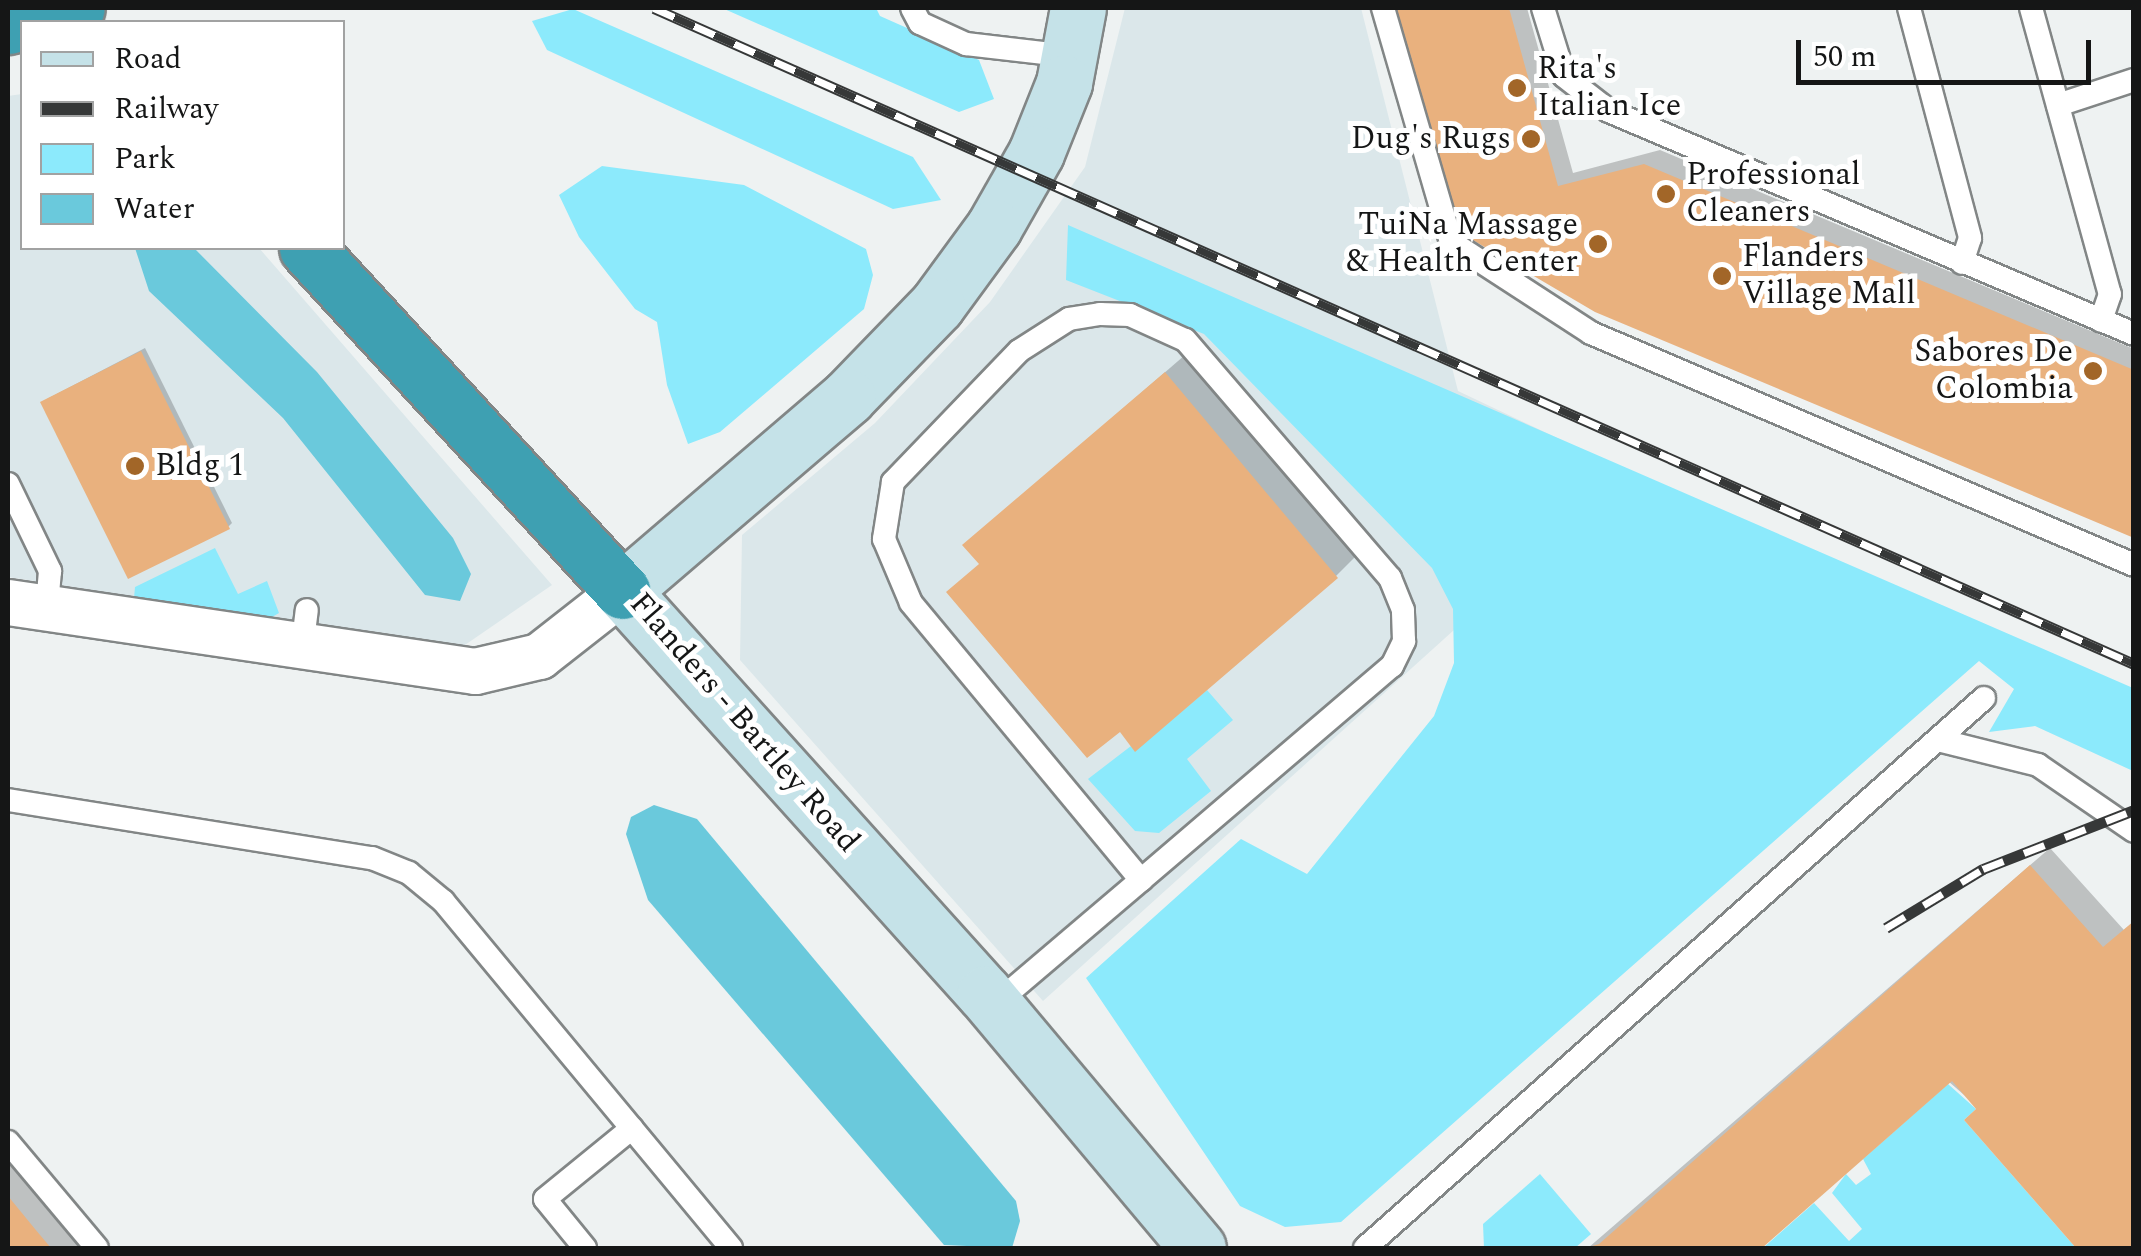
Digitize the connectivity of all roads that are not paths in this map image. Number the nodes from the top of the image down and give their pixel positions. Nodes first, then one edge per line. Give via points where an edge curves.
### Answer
1 (77, 8) edge
2 (912, 8) edge
3 (1382, 8) edge
4 (1544, 8) edge
5 (1909, 8) edge
6 (2032, 8) edge
7 (31, 20) edge
8 (1074, 32) edge
9 (2134, 80) edge
10 (2058, 105) junction
11 (309, 250) edge
12 (1962, 263) junction
13 (2101, 320) junction
14 (2134, 334) edge
15 (8, 484) edge
16 (2134, 565) edge
17 (622, 592) junction
18 (27, 605) edge
19 (1984, 698) dead end
20 (1938, 740) junction
21 (8, 800) edge
22 (2134, 831) edge
23 (1141, 880) junction
24 (994, 1005) junction
25 (632, 1128) junction
26 (8, 1142) edge
27 (96, 1248) edge
28 (585, 1248) edge
29 (731, 1248) edge
30 (1198, 1248) edge
31 (1365, 1248) edge

1 - 7 highway
2 - 8 lane via 920,23 966,44
3 - 16 lane via 1451,242 1591,333
4 - 12 lane via 1564,76 1595,104
5 - 12 lane via 1970,238
6 - 10 lane
8 - 17 main road, Flanders - Bartley Road via 1036,153 994,228 936,305 848,397
9 - 10 lane
10 - 13 lane via 2110,294
11 - 17 highway
12 - 13 lane
13 - 14 lane
15 - 18 lane via 50,570
17 - 18 street via 538,656 508,667 457,671 304,630
17 - 24 main road, Flanders - Bartley Road
19 - 20 lane
20 - 22 lane via 2038,765
20 - 31 lane
21 - 25 lane via 397,866 442,900
23 - 23 lane via 1392,666 1405,626 1390,578 1185,340 1130,315 1100,314 1042,331 893,482 884,539 911,604
23 - 24 lane
24 - 30 main road, Flanders - Bartley Road
25 - 28 lane via 545,1199
25 - 29 lane
26 - 27 lane

